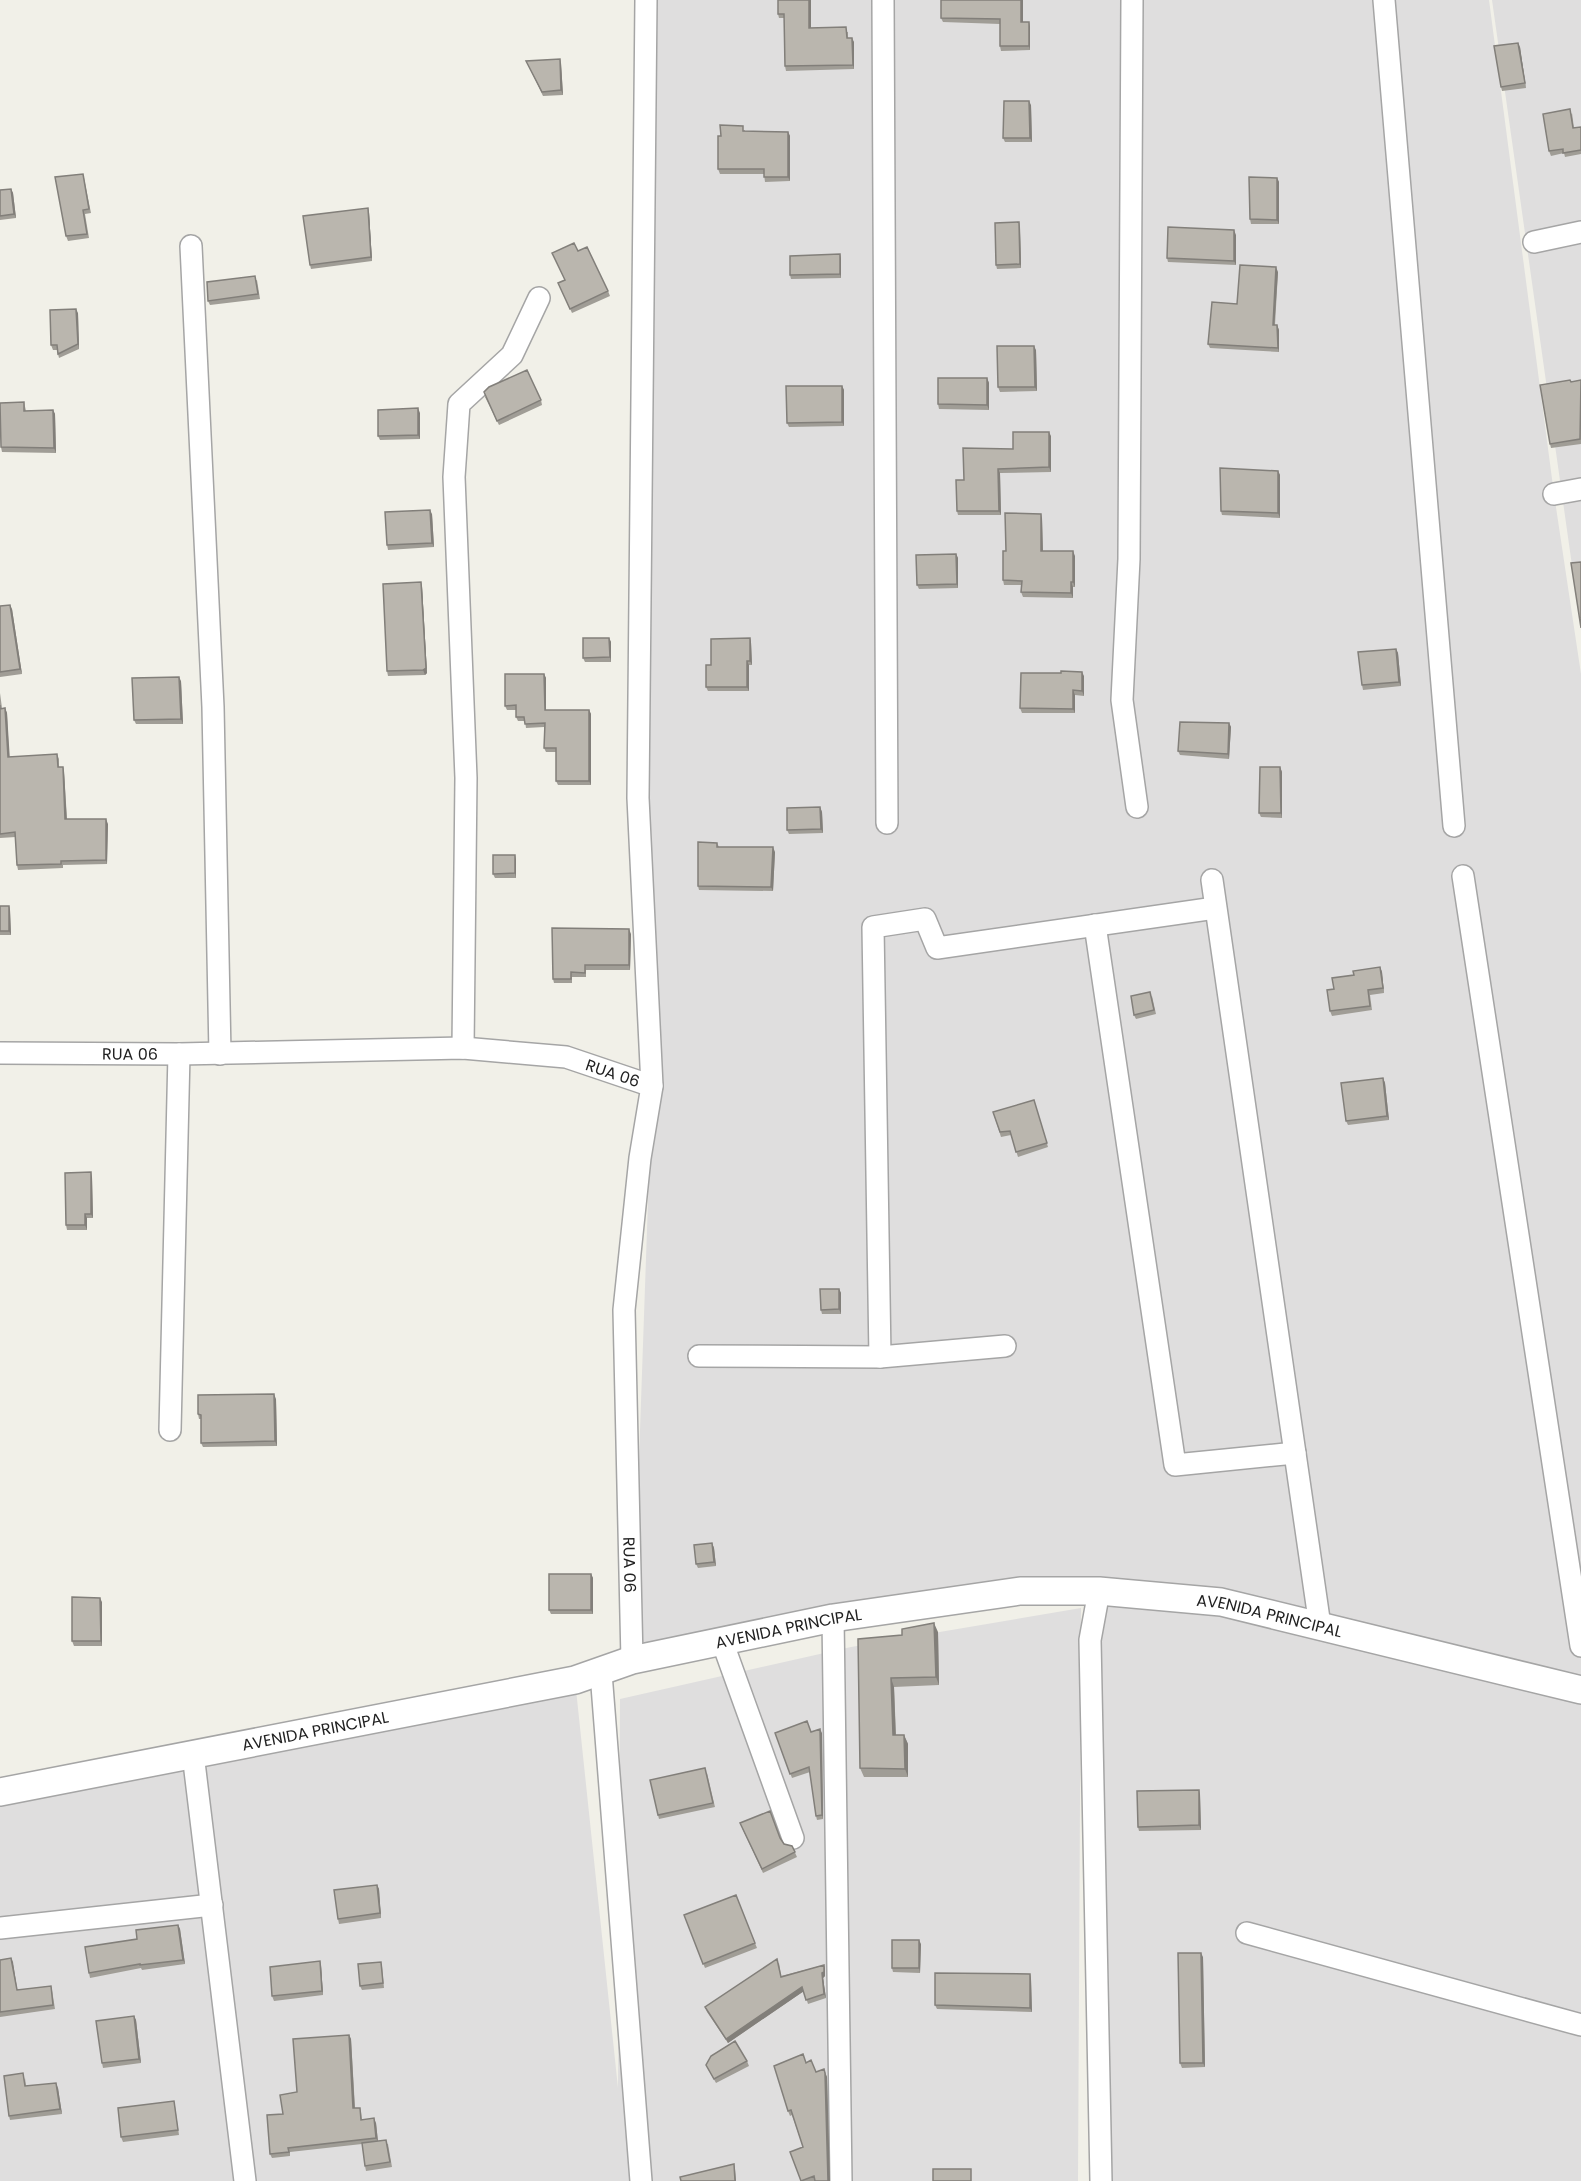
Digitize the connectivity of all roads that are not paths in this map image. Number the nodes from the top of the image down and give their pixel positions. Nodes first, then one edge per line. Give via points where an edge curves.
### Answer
1 (646, 0) edge
2 (883, 0) edge
3 (1132, 0) edge
4 (1384, 0) edge
5 (1581, 232) edge
6 (1534, 242) dead end
7 (191, 246) dead end
8 (540, 298) dead end
9 (1581, 489) edge
10 (1554, 494) dead end
11 (1137, 807) dead end
12 (887, 823) dead end
13 (1454, 826) dead end
14 (1463, 876) dead end
15 (1212, 880) dead end
16 (1215, 908) junction
17 (1095, 925) junction
18 (463, 1048) junction
19 (0, 1053) edge
20 (220, 1053) junction
21 (180, 1054) junction
22 (652, 1086) junction
23 (1005, 1347) dead end
24 (699, 1356) dead end
25 (880, 1357) junction
26 (170, 1430) dead end
27 (1295, 1454) junction
28 (1099, 1591) junction
29 (833, 1618) junction
30 (1320, 1626) junction
31 (722, 1641) junction
32 (1581, 1646) edge
33 (632, 1660) junction
34 (600, 1673) junction
35 (1581, 1690) edge
36 (193, 1754) junction
37 (0, 1792) edge
38 (793, 1838) dead end
39 (212, 1905) junction
40 (0, 1928) edge
41 (1247, 1933) dead end
42 (1581, 2025) edge
43 (244, 2181) edge
44 (641, 2181) edge
45 (841, 2181) edge
46 (1101, 2181) edge

1 - 22 street via 638,798
2 - 12 street
3 - 11 street via 1129,559 1122,700
4 - 13 street
5 - 6 street
7 - 20 street via 213,706
8 - 18 street via 512,355 459,404 454,477 466,778
9 - 10 street
14 - 32 street
15 - 16 street
16 - 17 street
16 - 27 street
17 - 25 street via 937,948 925,919 873,927
17 - 27 street via 1175,1465
18 - 20 street, RUA 06
18 - 22 street, RUA 06 via 566,1057
19 - 21 street, RUA 06
20 - 21 street, RUA 06
21 - 26 street
22 - 33 street, RUA 06 via 624,1310
23 - 25 street
24 - 25 street
27 - 30 street
28 - 29 street, AVENIDA PRINCIPAL via 1020,1591
28 - 30 street, AVENIDA PRINCIPAL via 1221,1602
28 - 46 street via 1090,1640
29 - 31 street, AVENIDA PRINCIPAL
29 - 45 street
30 - 35 street, AVENIDA PRINCIPAL
31 - 33 street, AVENIDA PRINCIPAL
31 - 38 street
33 - 34 street, AVENIDA PRINCIPAL
34 - 36 street, AVENIDA PRINCIPAL
34 - 44 street
36 - 37 street, AVENIDA PRINCIPAL
36 - 39 street
39 - 40 street
39 - 43 street
41 - 42 street

